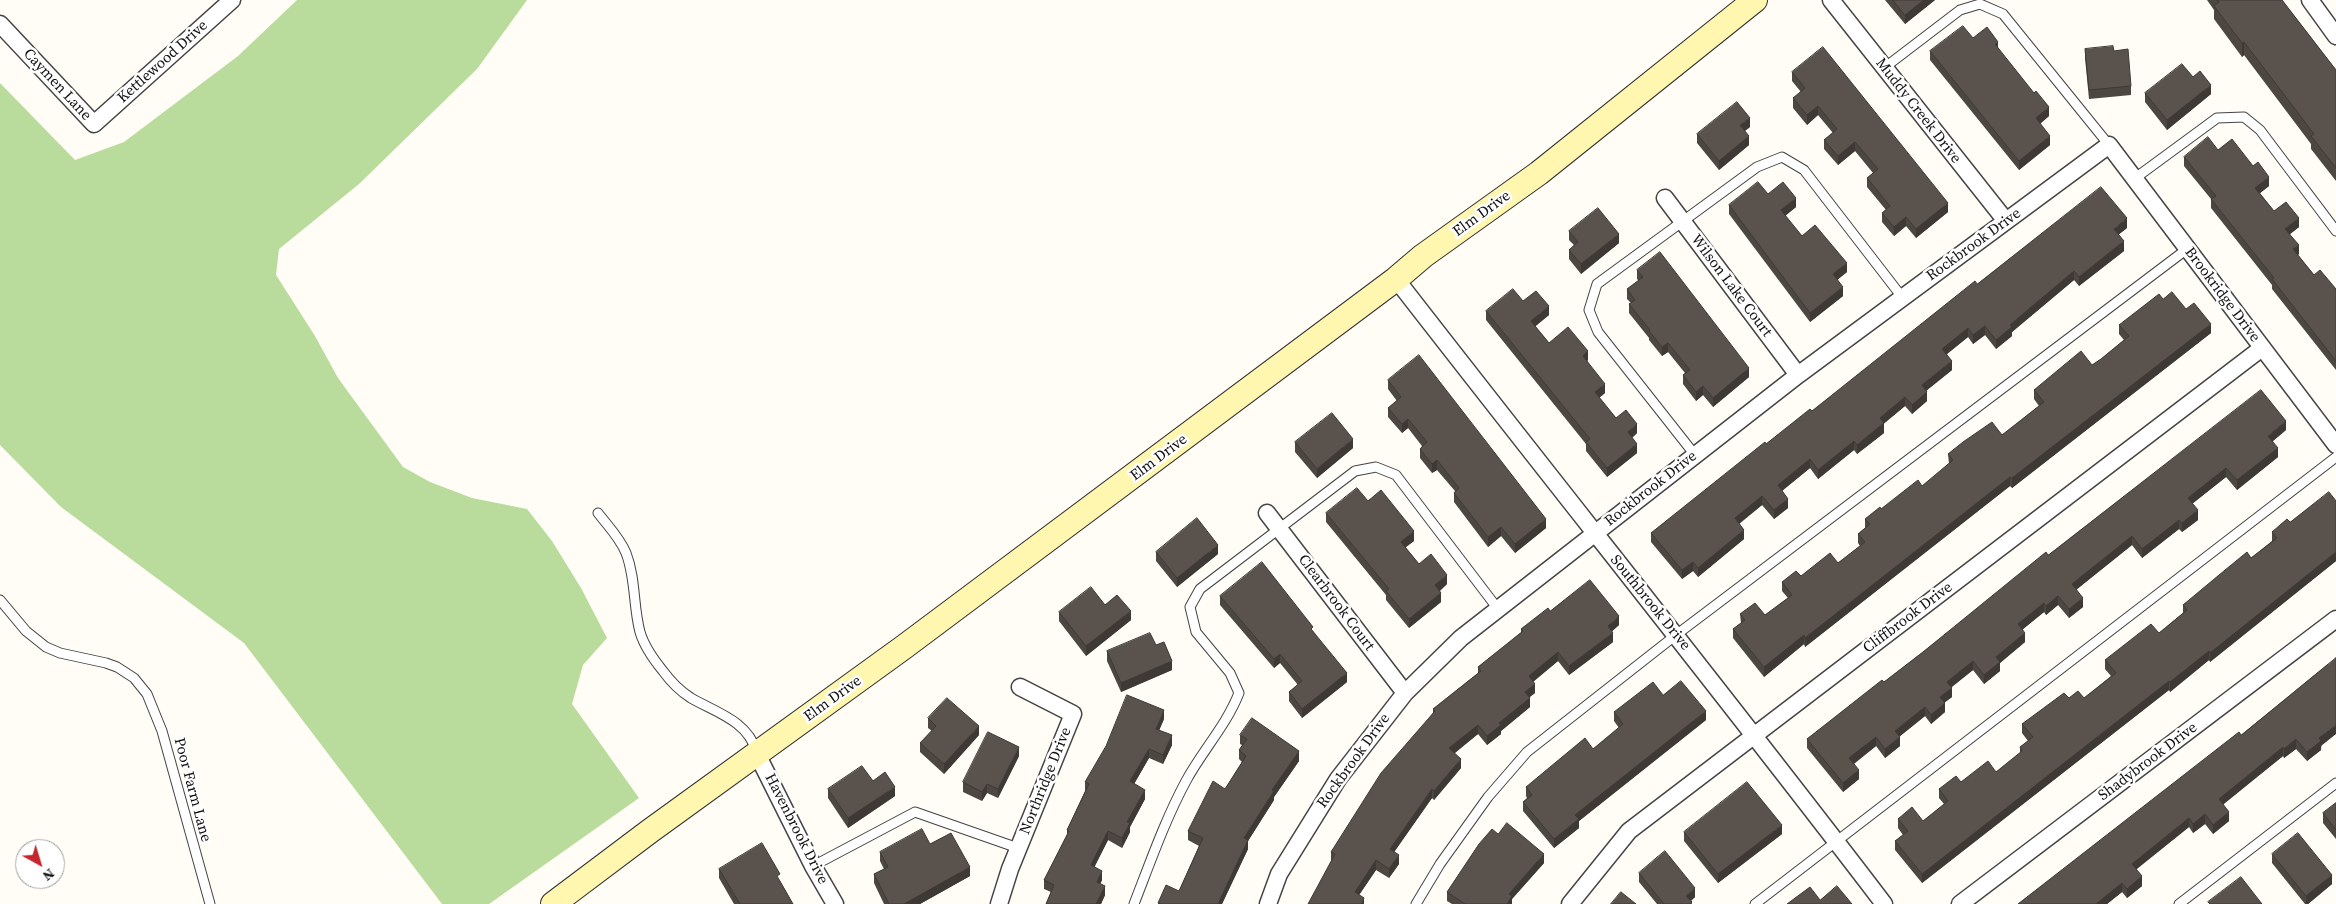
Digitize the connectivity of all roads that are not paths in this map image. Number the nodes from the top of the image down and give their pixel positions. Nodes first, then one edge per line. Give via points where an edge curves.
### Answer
1 (232, 0) edge
2 (1755, 0) edge
3 (1831, 0) edge
4 (2310, 0) edge
5 (0, 24) edge
6 (2336, 36) edge
7 (1884, 68) junction
8 (94, 124) joint
9 (2109, 145) junction
10 (2134, 178) junction
11 (1665, 198) dead end
12 (2006, 221) junction
13 (1683, 222) junction
14 (2336, 231) edge
15 (2187, 248) junction
16 (1396, 279) junction
17 (1902, 297) junction
18 (2262, 348) junction
19 (1798, 375) junction
20 (2336, 445) edge
21 (1695, 455) junction
22 (2336, 457) edge
23 (1267, 512) dead end
24 (598, 513) dead end
25 (1280, 528) junction
26 (1594, 534) junction
27 (0, 600) edge
28 (1498, 610) junction
29 (2336, 619) edge
30 (1676, 635) junction
31 (1020, 687) dead end
32 (1405, 693) junction
33 (1756, 734) junction
34 (757, 754) junction
35 (2336, 783) edge
36 (1836, 840) junction
37 (1018, 848) junction
38 (813, 866) junction
39 (210, 904) edge
40 (553, 904) edge
41 (835, 904) edge
42 (999, 904) edge
43 (1134, 904) edge
44 (1268, 904) edge
45 (1416, 904) edge
46 (1570, 904) edge
47 (1755, 904) edge
48 (1884, 904) edge
49 (1960, 904) edge
50 (2179, 904) edge

1 - 8 street, Kettlewood Drive
2 - 16 street, Elm Drive via 1539,173
3 - 7 street, Muddy Creek Drive
4 - 6 street
5 - 8 street, Caymen Lane
7 - 9 lane via 1960,10 1980,4 2003,14
7 - 12 street, Muddy Creek Drive
9 - 10 street, Brookridge Drive
9 - 12 street, Rockbrook Drive
10 - 14 lane via 2217,118 2244,117 2260,130
10 - 15 street, Brookridge Drive
11 - 13 street, Wilson Lake Court
12 - 17 street, Rockbrook Drive
13 - 17 lane via 1757,167 1782,157 1804,170
13 - 19 street, Wilson Lake Court
13 - 21 lane via 1598,284 1589,310 1598,332
15 - 18 street, Brookridge Drive
15 - 30 lane
16 - 26 street, Southbrook Drive
16 - 34 street, Elm Drive
17 - 19 street, Rockbrook Drive
18 - 20 street, Brookridge Drive
18 - 33 street, Cliffbrook Drive
19 - 21 street, Rockbrook Drive
21 - 26 street, Rockbrook Drive
22 - 36 lane
23 - 25 street, Clearbrook Court
24 - 34 lane via 626,553 644,643 674,685 736,723 753,741
25 - 28 lane via 1355,471 1376,467 1396,475
25 - 32 street, Clearbrook Court
25 - 43 lane via 1200,589 1190,607 1196,632 1230,673 1239,693 1232,710 1186,781
26 - 28 street, Rockbrook Drive
26 - 30 street, Southbrook Drive
27 - 39 lane, Poor Farm Lane via 26,631 46,647 106,663 126,672 141,686 162,731
28 - 32 street, Rockbrook Drive via 1462,638
29 - 49 street, Shadybrook Drive
30 - 33 street, Southbrook Drive
30 - 45 lane via 1527,752 1488,796
31 - 37 street, Northridge Drive via 1073,714
32 - 44 street, Rockbrook Drive via 1338,778 1279,874
33 - 36 street, Southbrook Drive
33 - 46 street, Cliffbrook Drive via 1629,831
34 - 38 street, Havenbrook Drive
34 - 40 street, Elm Drive
35 - 50 lane
36 - 47 lane
36 - 48 street, Southbrook Drive
37 - 38 lane via 915,812
37 - 42 street, Northridge Drive
38 - 41 street, Havenbrook Drive

